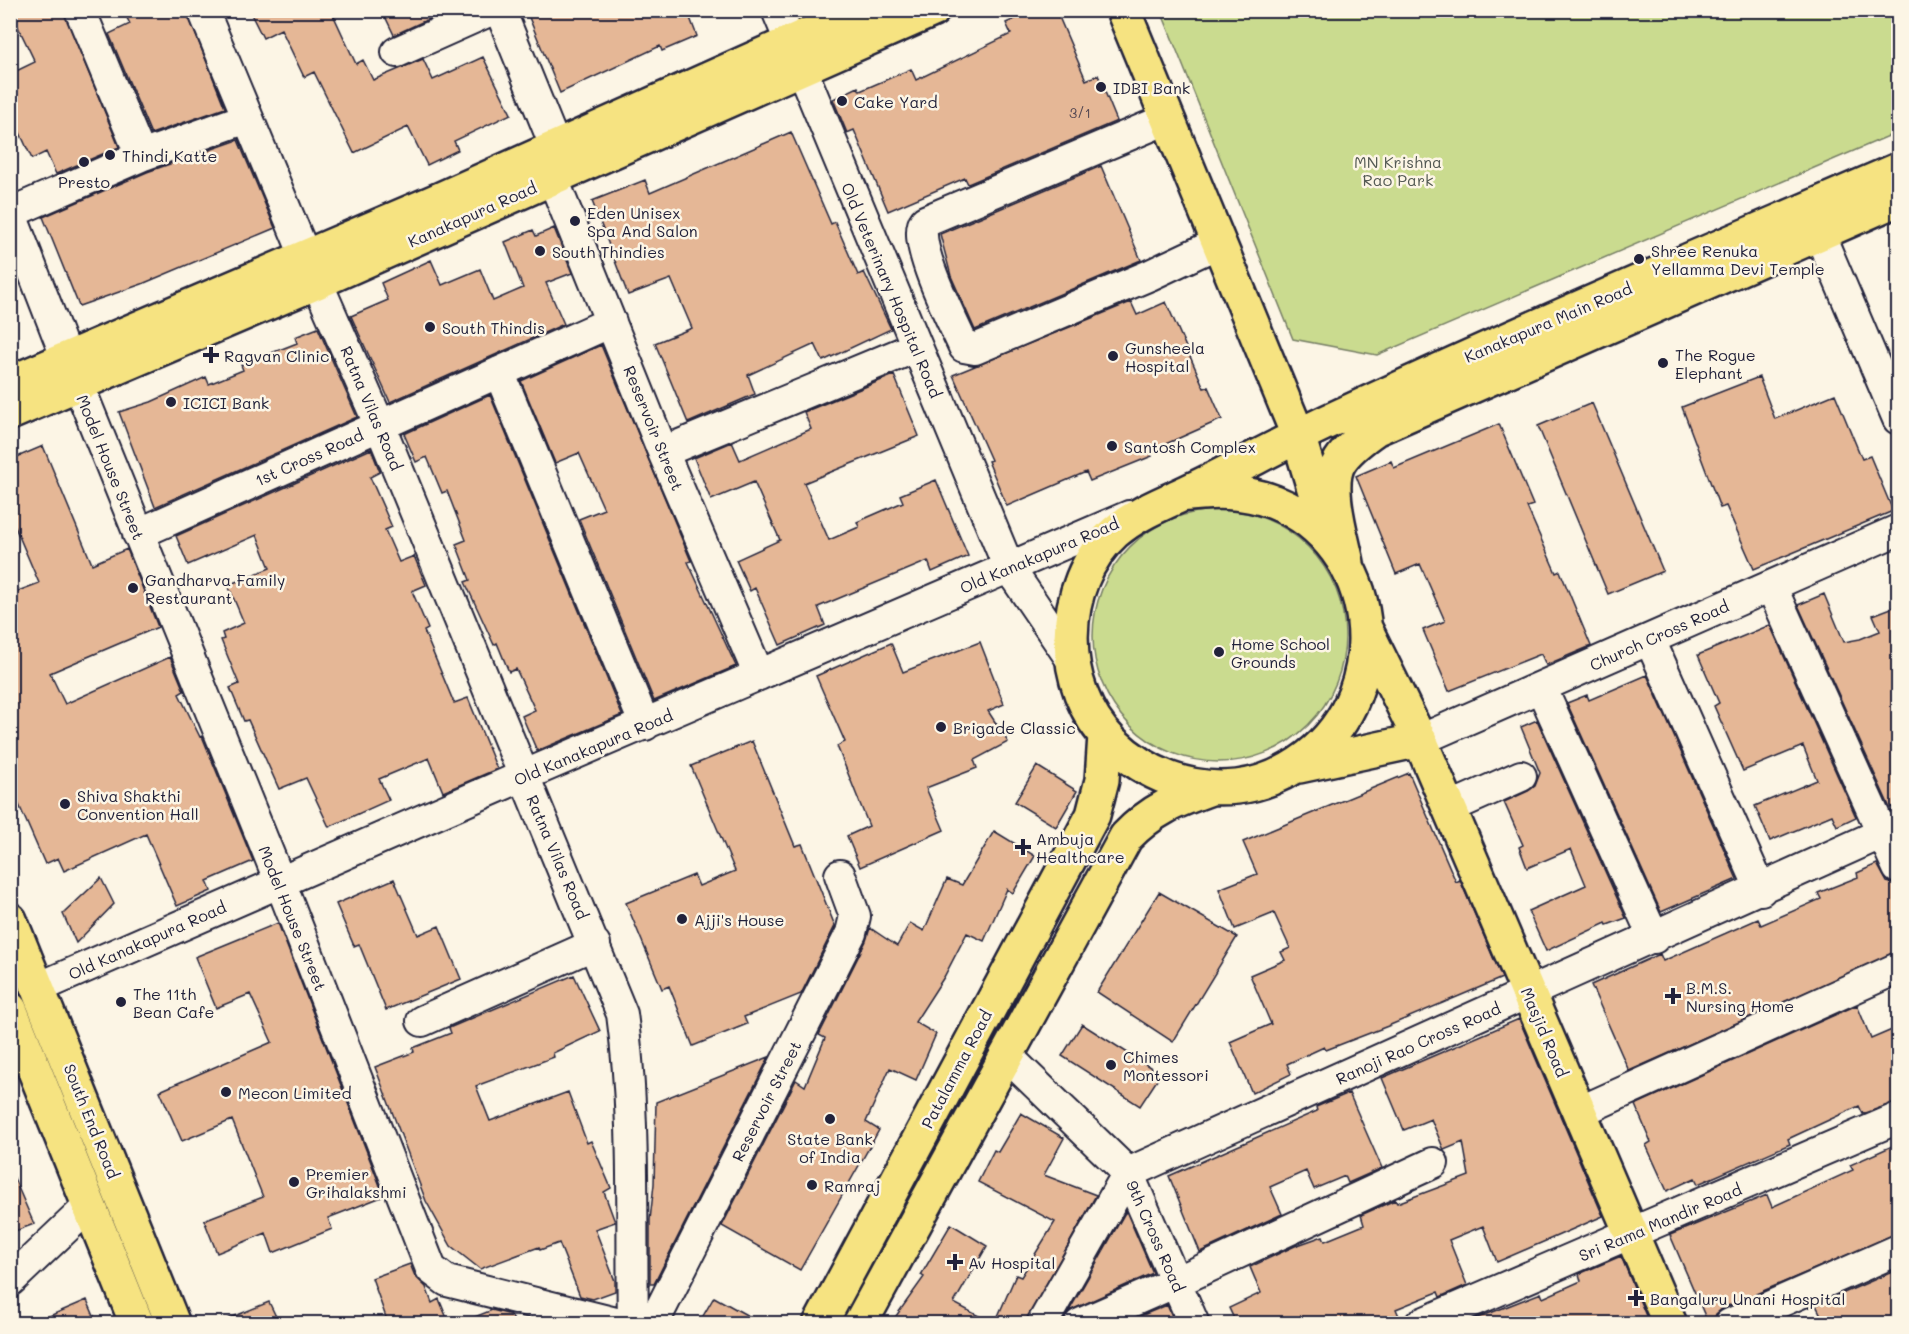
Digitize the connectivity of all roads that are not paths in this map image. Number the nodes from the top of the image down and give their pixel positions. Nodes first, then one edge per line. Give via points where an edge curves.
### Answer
1 (80, 10) edge
2 (203, 10) edge
3 (491, 10) edge
4 (500, 10) edge
5 (777, 10) edge
6 (863, 10) edge
7 (933, 10) edge
8 (1123, 10) edge
9 (397, 52) dead end
10 (795, 54) junction
11 (248, 118) junction
12 (1167, 119) junction
13 (141, 156) junction
14 (555, 163) junction
15 (1899, 170) edge
16 (1899, 199) edge
17 (11, 212) edge
18 (1819, 233) junction
19 (1218, 243) junction
20 (312, 270) junction
21 (611, 322) junction
22 (916, 347) junction
23 (73, 371) junction
24 (499, 372) junction
25 (10, 383) edge
26 (10, 414) edge
27 (1899, 419) edge
28 (380, 426) junction
29 (1298, 435) junction
30 (663, 452) junction
31 (1181, 495) junction
32 (1149, 508) junction
33 (1899, 530) edge
34 (138, 534) junction
35 (1330, 542) junction
36 (1009, 568) junction
37 (1349, 570) junction
38 (1771, 586) junction
39 (1366, 629) junction
40 (1650, 640) junction
41 (1071, 659) junction
42 (759, 675) junction
43 (1541, 687) junction
44 (645, 725) junction
45 (1105, 735) junction
46 (1420, 740) junction
47 (1295, 767) junction
48 (523, 776) junction
49 (1521, 776) dead end
50 (1211, 788) junction
51 (1449, 808) junction
52 (1891, 829) edge
53 (1899, 868) edge
54 (840, 875) dead end
55 (280, 882) junction
56 (1761, 890) junction
57 (10, 920) edge
58 (1654, 938) junction
59 (595, 944) junction
60 (1899, 968) edge
61 (38, 988) junction
62 (1528, 993) junction
63 (422, 1021) dead end
64 (13, 1024) edge
65 (1006, 1055) junction
66 (1579, 1112) junction
67 (1899, 1118) edge
68 (1433, 1163) dead end
69 (1128, 1173) junction
70 (89, 1206) junction
71 (1632, 1234) junction
72 (1899, 1250) edge
73 (10, 1281) edge
74 (1176, 1282) junction
75 (137, 1323) edge
76 (173, 1323) edge
77 (620, 1323) edge
78 (633, 1323) edge
79 (653, 1323) edge
80 (820, 1323) edge
81 (860, 1323) edge
82 (1042, 1323) edge
83 (1080, 1323) edge
84 (1194, 1323) edge
85 (1420, 1323) edge
86 (1670, 1323) edge
87 (1730, 1323) edge

1 - 13 street
2 - 11 street, Ratna Vilas Road
3 - 9 street
4 - 14 street, Reservoir Street
5 - 10 street, Old Veterinary Hospital Road
6 - 10 main road, Kanakapura Road
7 - 10 main road, Kanakapura Road
8 - 12 main road
10 - 14 main road, Kanakapura Road
10 - 22 street, Old Veterinary Hospital Road
11 - 13 street
11 - 20 street, Ratna Vilas Road
12 - 19 main road
12 - 19 street via 925,221 921,226 922,247 932,273 964,347 975,350
13 - 17 street
14 - 20 main road, Kanakapura Road
14 - 21 street, Reservoir Street
15 - 29 main road, Kanakapura Main Road via 1446,366
16 - 18 main road
17 - 23 street, Model House Street
18 - 27 street
18 - 37 main road via 1375,429 1339,463 1334,484
19 - 29 main road
20 - 23 main road, Kanakapura Road
20 - 28 street, Ratna Vilas Road
21 - 24 street, 1st Cross Road
21 - 30 street, Reservoir Street
22 - 30 street
22 - 36 street, Old Veterinary Hospital Road
23 - 25 main road, Kanakapura Road
23 - 26 main road, Kanakapura Road
23 - 34 street, Model House Street
24 - 28 street, 1st Cross Road
24 - 44 street
28 - 34 street, 1st Cross Road
28 - 48 street, Ratna Vilas Road
29 - 31 main road, Kanakapura Main Road
29 - 35 main road
30 - 42 street, Reservoir Street
31 - 32 main road
31 - 35 main road via 1213,491 1246,493 1306,520
32 - 36 street, Old Kanakapura Road
32 - 41 main road via 1112,534 1086,571 1072,614
33 - 38 street, Church Cross Road
34 - 55 street, Model House Street
35 - 37 main road
36 - 41 street, Old Veterinary Hospital Road
36 - 42 street, Old Kanakapura Road
37 - 39 main road
38 - 40 street, Church Cross Road
38 - 52 street
39 - 46 main road, Masjid Road
39 - 47 main road via 1365,662 1346,713 1321,747
40 - 43 street, Church Cross Road
40 - 56 street
41 - 45 main road via 1077,686
42 - 44 street, Old Kanakapura Road
43 - 46 street, Church Cross Road
43 - 58 street
44 - 48 street, Old Kanakapura Road
45 - 50 main road via 1127,757 1152,773
45 - 80 main road, Patalamma Road via 1102,780 1093,815
46 - 47 main road
46 - 51 main road, Masjid Road
47 - 50 main road via 1269,780
48 - 55 street, Old Kanakapura Road
48 - 59 street, Ratna Vilas Road
49 - 51 street
50 - 65 main road via 1163,806 1126,837
51 - 62 main road, Masjid Road
52 - 53 street
52 - 56 street, Ranoji Rao Cross Road
54 - 79 street, Reservoir Street via 855,916 851,933
55 - 61 street, Old Kanakapura Road
55 - 77 street, Model House Street via 431,1269 447,1281
56 - 58 street, Ranoji Rao Cross Road
57 - 61 main road, South End Road
58 - 62 street, Ranoji Rao Cross Road
59 - 63 street
59 - 78 street, Ratna Vilas Road via 622,1014 626,1047
60 - 66 street
61 - 76 main road, South End Road
62 - 66 main road, Masjid Road
62 - 69 street, Ranoji Rao Cross Road
64 - 70 main road, South End Road
65 - 69 street, 9th Cross Road
65 - 81 main road
66 - 71 main road, Masjid Road
67 - 71 street, Sri Rama Mandir Road
68 - 74 street
69 - 74 street, 9th Cross Road
69 - 82 street
70 - 73 street
70 - 75 main road, South End Road
71 - 85 street, Sri Rama Mandir Road
71 - 86 main road, Masjid Road
72 - 87 street
74 - 83 street
74 - 84 street, 9th Cross Road

